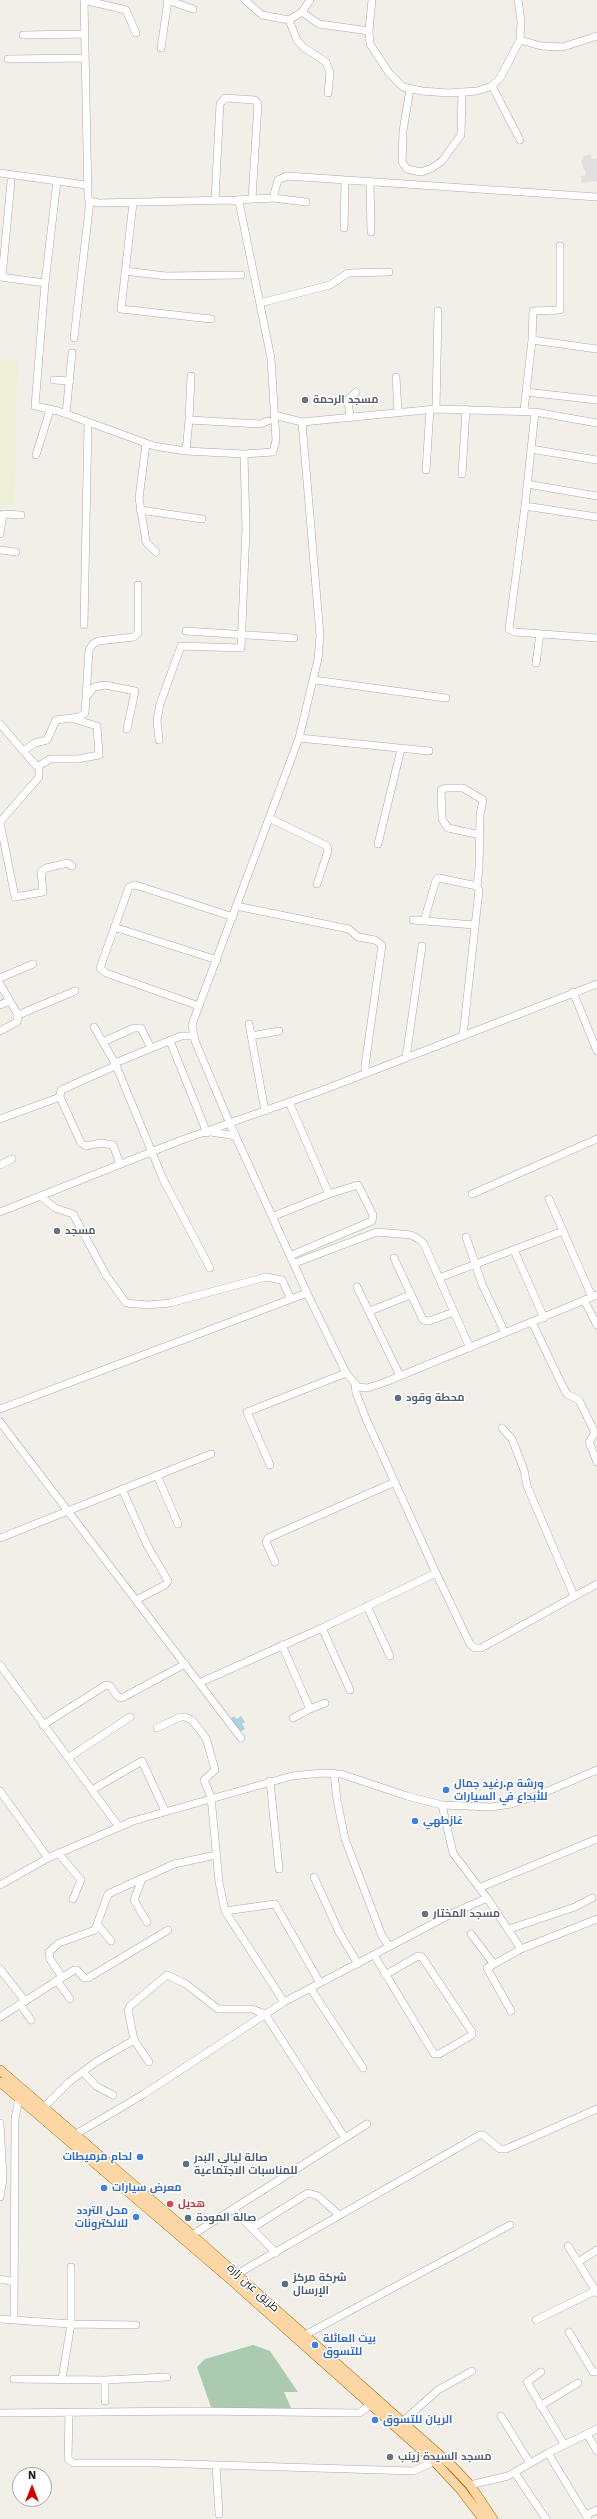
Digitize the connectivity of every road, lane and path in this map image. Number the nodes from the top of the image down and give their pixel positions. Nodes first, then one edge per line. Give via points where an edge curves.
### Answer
1 (84, 0) edge
2 (168, 0) edge
3 (245, 0) edge
4 (310, 0) edge
5 (372, 0) edge
6 (518, 0) edge
7 (193, 9) dead end
8 (302, 12) junction
9 (289, 20) junction
10 (369, 31) junction
11 (136, 33) dead end
12 (84, 34) junction
13 (23, 35) dead end
14 (597, 36) edge
15 (520, 40) junction
16 (161, 48) dead end
17 (85, 58) junction
18 (8, 59) dead end
19 (492, 86) junction
20 (410, 89) junction
21 (462, 92) junction
22 (328, 93) dead end
23 (520, 140) dead end
24 (0, 173) edge
25 (345, 180) junction
26 (57, 181) junction
27 (11, 182) dead end
28 (370, 182) junction
29 (86, 185) junction
30 (597, 197) edge
31 (252, 198) junction
32 (273, 198) junction
33 (215, 200) junction
34 (235, 200) junction
35 (90, 201) junction
36 (306, 202) dead end
37 (133, 203) junction
38 (344, 228) dead end
39 (371, 232) dead end
40 (560, 246) dead end
41 (126, 271) junction
42 (389, 272) dead end
43 (241, 275) dead end
44 (1, 277) edge
45 (45, 283) junction
46 (260, 303) junction
47 (438, 311) dead end
48 (212, 319) dead end
49 (74, 338) dead end
50 (532, 340) junction
51 (597, 349) edge
52 (72, 353) dead end
53 (191, 376) dead end
54 (396, 376) dead end
55 (54, 380) dead end
56 (70, 381) junction
57 (356, 392) dead end
58 (526, 392) junction
59 (597, 400) edge
60 (433, 409) junction
61 (466, 409) junction
62 (50, 410) junction
63 (524, 410) junction
64 (398, 411) junction
65 (535, 412) junction
66 (66, 414) junction
67 (274, 415) junction
68 (350, 417) junction
69 (189, 420) junction
70 (268, 421) dead end
71 (302, 422) junction
72 (88, 423) junction
73 (597, 423) edge
74 (146, 444) junction
75 (531, 449) junction
76 (186, 451) junction
77 (244, 454) junction
78 (36, 455) dead end
79 (597, 460) edge
80 (426, 470) dead end
81 (462, 474) dead end
82 (527, 484) junction
83 (597, 496) edge
84 (525, 506) junction
85 (140, 510) junction
86 (21, 515) dead end
87 (597, 518) edge
88 (202, 519) dead end
89 (0, 534) edge
90 (0, 550) edge
91 (16, 552) dead end
92 (156, 552) dead end
93 (138, 585) dead end
94 (84, 624) dead end
95 (186, 631) dead end
96 (243, 634) junction
97 (540, 634) junction
98 (294, 638) dead end
99 (597, 638) edge
100 (536, 663) dead end
101 (314, 680) junction
102 (88, 695) junction
103 (446, 698) dead end
104 (72, 718) junction
105 (0, 724) edge
106 (127, 729) dead end
107 (299, 738) junction
108 (159, 740) dead end
109 (401, 749) junction
110 (23, 751) junction
111 (429, 751) dead end
112 (37, 767) junction
113 (269, 818) junction
114 (0, 822) edge
115 (480, 835) junction
116 (378, 844) dead end
117 (72, 866) dead end
118 (317, 884) dead end
119 (477, 886) junction
120 (236, 906) junction
121 (233, 917) junction
122 (413, 920) dead end
123 (424, 921) junction
124 (474, 925) junction
125 (114, 927) junction
126 (422, 946) dead end
127 (217, 960) junction
128 (33, 964) dead end
129 (0, 978) edge
130 (0, 984) edge
131 (597, 984) edge
132 (75, 991) dead end
133 (573, 992) junction
134 (9, 1001) junction
135 (0, 1005) edge
136 (199, 1006) junction
137 (18, 1015) junction
138 (249, 1024) dead end
139 (94, 1027) dead end
140 (0, 1030) edge
141 (279, 1031) dead end
142 (194, 1036) junction
143 (251, 1036) junction
144 (463, 1036) junction
145 (170, 1041) junction
146 (102, 1042) junction
147 (151, 1048) junction
148 (597, 1051) edge
149 (406, 1058) junction
150 (115, 1064) junction
151 (366, 1073) junction
152 (60, 1097) junction
153 (289, 1102) junction
154 (265, 1111) junction
155 (0, 1120) edge
156 (230, 1124) junction
157 (209, 1132) junction
158 (236, 1136) junction
159 (597, 1139) edge
160 (152, 1152) junction
161 (12, 1159) dead end
162 (120, 1164) junction
163 (0, 1165) edge
164 (330, 1194) junction
165 (472, 1194) dead end
166 (40, 1196) junction
167 (549, 1199) dead end
168 (0, 1212) edge
169 (274, 1216) junction
170 (563, 1231) junction
171 (466, 1237) dead end
172 (514, 1250) junction
173 (292, 1255) junction
174 (394, 1258) dead end
175 (295, 1263) junction
176 (475, 1264) junction
177 (210, 1268) dead end
178 (439, 1278) junction
179 (357, 1287) dead end
180 (307, 1293) junction
181 (410, 1295) junction
182 (594, 1296) edge
183 (291, 1299) junction
184 (584, 1300) junction
185 (370, 1311) junction
186 (454, 1312) junction
187 (544, 1318) junction
188 (532, 1322) junction
189 (597, 1325) edge
190 (505, 1333) junction
191 (470, 1348) junction
192 (346, 1373) junction
193 (400, 1376) junction
194 (355, 1384) junction
195 (0, 1408) edge
196 (0, 1422) edge
197 (502, 1428) dead end
198 (211, 1454) dead end
199 (597, 1462) edge
200 (270, 1465) dead end
201 (157, 1476) junction
202 (395, 1482) junction
203 (122, 1489) junction
204 (67, 1511) junction
205 (178, 1524) dead end
206 (0, 1538) edge
207 (275, 1562) dead end
208 (436, 1573) junction
209 (597, 1584) edge
210 (574, 1596) junction
211 (136, 1600) junction
212 (366, 1606) junction
213 (322, 1628) junction
214 (282, 1645) junction
215 (390, 1656) dead end
216 (185, 1664) junction
217 (0, 1665) edge
218 (199, 1683) junction
219 (350, 1690) dead end
220 (325, 1703) dead end
221 (310, 1709) junction
222 (130, 1717) dead end
223 (293, 1718) dead end
224 (43, 1725) junction
225 (157, 1728) dead end
226 (241, 1738) dead end
227 (68, 1758) junction
228 (597, 1770) edge
229 (334, 1774) junction
230 (270, 1781) junction
231 (92, 1790) junction
232 (0, 1791) edge
233 (211, 1797) junction
234 (442, 1805) junction
235 (165, 1811) junction
236 (119, 1827) junction
237 (597, 1839) edge
238 (58, 1853) junction
239 (216, 1855) junction
240 (48, 1858) junction
241 (279, 1869) dead end
242 (314, 1877) dead end
243 (142, 1879) junction
244 (0, 1885) edge
245 (481, 1887) junction
246 (488, 1898) junction
247 (592, 1898) dead end
248 (73, 1899) dead end
249 (225, 1911) junction
250 (597, 1919) edge
251 (147, 1922) dead end
252 (98, 1925) junction
253 (509, 1929) junction
254 (168, 1930) dead end
255 (471, 1934) dead end
256 (111, 1941) dead end
257 (390, 1946) junction
258 (522, 1949) junction
259 (374, 1956) junction
260 (493, 1963) junction
261 (358, 1964) junction
262 (0, 1969) edge
263 (386, 1974) junction
264 (59, 1979) junction
265 (320, 1983) junction
266 (311, 1989) junction
267 (70, 1999) dead end
268 (22, 2002) junction
269 (284, 2002) junction
270 (511, 2011) dead end
271 (265, 2014) junction
272 (0, 2017) edge
273 (31, 2020) dead end
274 (134, 2040) junction
275 (149, 2062) dead end
276 (363, 2068) dead end
277 (0, 2070) edge
278 (83, 2072) junction
279 (0, 2082) edge
280 (114, 2095) dead end
281 (19, 2098) junction
282 (44, 2107) junction
283 (597, 2109) edge
284 (15, 2119) junction
285 (0, 2124) edge
286 (367, 2124) dead end
287 (76, 2134) junction
288 (345, 2138) junction
289 (0, 2197) edge
290 (233, 2209) junction
291 (339, 2215) junction
292 (510, 2225) dead end
293 (252, 2228) junction
294 (192, 2235) junction
295 (568, 2246) dead end
296 (597, 2250) edge
297 (276, 2253) junction
298 (578, 2262) junction
299 (71, 2267) dead end
300 (237, 2274) junction
301 (0, 2280) edge
302 (14, 2282) junction
303 (597, 2291) edge
304 (0, 2319) edge
305 (14, 2319) junction
306 (536, 2320) dead end
307 (71, 2324) junction
308 (136, 2325) dead end
309 (569, 2332) dead end
310 (305, 2335) junction
311 (472, 2371) dead end
312 (541, 2372) dead end
313 (597, 2372) edge
314 (167, 2377) dead end
315 (62, 2379) junction
316 (14, 2380) dead end
317 (105, 2380) junction
318 (578, 2383) dead end
319 (104, 2401) dead end
320 (371, 2405) junction
321 (540, 2406) junction
322 (0, 2413) edge
323 (69, 2414) junction
324 (501, 2416) dead end
325 (402, 2422) junction
326 (597, 2429) edge
327 (587, 2434) junction
328 (564, 2444) junction
329 (597, 2451) edge
330 (548, 2453) junction
331 (434, 2461) junction
332 (530, 2463) junction
333 (216, 2465) junction
334 (515, 2473) junction
335 (470, 2485) junction
336 (597, 2510) edge
337 (219, 2514) dead end
338 (587, 2517) edge
339 (483, 2519) edge
340 (493, 2519) edge
341 (546, 2519) edge

1 - 11 street via 126,10
1 - 12 street
2 - 7 street
2 - 16 street
3 - 9 street via 262,14
4 - 8 street
5 - 10 street
6 - 15 street
8 - 9 street
8 - 10 street via 319,24
9 - 22 street via 300,44 326,62 330,73
10 - 20 street via 372,47 389,73 397,83
12 - 13 street
12 - 17 street
14 - 15 street via 563,47 541,46
15 - 19 street via 500,78
17 - 18 street
17 - 29 street
19 - 21 street
19 - 23 street
20 - 21 street
20 - 21 street via 403,130 402,162 407,169 421,172 442,161 462,135
24 - 26 street
25 - 28 street
25 - 32 street via 282,176 278,180
25 - 38 street
26 - 29 street
26 - 45 street
27 - 44 street
28 - 30 street
28 - 39 street
29 - 35 street
31 - 32 street
31 - 33 street via 258,104 255,100 225,98 220,104
31 - 34 street
32 - 36 street
33 - 34 street
33 - 37 street
34 - 46 street via 241,206
35 - 37 street
35 - 49 street
37 - 41 street
40 - 50 street via 560,310 533,311
41 - 43 street via 166,276
41 - 48 street via 121,310
42 - 46 street via 348,273 330,285
44 - 45 street
45 - 62 street via 35,405
46 - 67 street via 271,358
47 - 60 street
50 - 51 street
50 - 58 street
52 - 56 street
53 - 69 street
54 - 64 street
55 - 56 street
56 - 66 street
57 - 68 street via 348,400
58 - 59 street
58 - 63 street
60 - 61 street
60 - 64 street
60 - 80 street
61 - 63 street
61 - 81 street
62 - 66 street
62 - 78 street
63 - 65 street
64 - 68 street
65 - 73 street
65 - 75 street
66 - 72 street
67 - 71 street
67 - 77 street via 275,450
68 - 71 street
69 - 70 street via 260,424
69 - 76 street
71 - 101 street via 320,635
72 - 74 street
72 - 94 street
74 - 76 street
74 - 85 street via 139,487
75 - 79 street
75 - 82 street
76 - 77 street
77 - 96 street via 246,529
82 - 83 street
82 - 84 street
84 - 87 street
84 - 97 street via 509,627 515,632
85 - 88 street
85 - 92 street via 146,542
86 - 89 street via 3,514
90 - 91 street
93 - 102 street via 138,634 134,637 108,639 93,644 89,650
95 - 96 street
96 - 98 street
96 - 108 street via 241,648 238,649 181,646 160,704 157,720
97 - 99 street
97 - 100 street
101 - 103 street
101 - 107 street
102 - 104 street via 85,713
102 - 106 street via 94,687 105,685 135,691
104 - 110 street via 56,720 47,740 35,743
104 - 112 street via 98,726 98,755 78,759 50,759
105 - 110 street
107 - 109 street
107 - 113 street
109 - 111 street
109 - 116 street
110 - 112 street
112 - 114 street via 38,780
113 - 118 street via 327,846 328,851
113 - 120 street
114 - 117 street via 15,897 43,892 43,870 63,864
115 - 115 street via 483,800 463,788 442,790 442,819 448,828
115 - 119 street
119 - 123 street via 439,878 436,880
119 - 124 street via 479,890
120 - 121 street
120 - 151 street via 349,929 358,937 374,940 382,945
121 - 125 street via 135,885 129,887
121 - 127 street
122 - 123 street
123 - 124 street
124 - 144 street
125 - 127 street
125 - 136 street via 100,968 106,973
126 - 149 street
127 - 136 street
128 - 129 street
130 - 134 street
131 - 133 street
132 - 137 street
133 - 144 street
133 - 148 street
134 - 135 street
134 - 137 street
136 - 142 street via 192,1026
137 - 140 street via 17,1022
138 - 143 street
139 - 146 street
141 - 143 street
142 - 145 street via 181,1036
142 - 156 street
143 - 154 street
144 - 149 street
145 - 147 street
145 - 157 street
146 - 147 street via 134,1028 141,1028
146 - 150 street
147 - 150 street
149 - 151 street
150 - 152 street via 61,1090
150 - 160 street
151 - 153 street
152 - 155 street
152 - 162 street via 81,1143 86,1146 100,1143 113,1145
153 - 154 street
153 - 164 street
154 - 156 street
156 - 157 street via 218,1126
156 - 158 street
157 - 158 street
157 - 160 street
158 - 169 street
159 - 165 street
160 - 162 street
160 - 177 street
161 - 163 street
162 - 166 street
164 - 169 street
164 - 173 street via 358,1185 372,1220
166 - 168 street
166 - 183 street via 55,1208 72,1214 106,1275 126,1303 170,1303 266,1277 282,1280
167 - 170 street
169 - 173 street
170 - 172 street
170 - 182 street
171 - 176 street
172 - 176 street
172 - 187 street
173 - 175 street
174 - 181 street
175 - 178 street via 364,1235 392,1233 411,1235 420,1240
175 - 180 street
176 - 178 street
176 - 190 street
178 - 186 street
179 - 185 street
180 - 183 street
180 - 192 street
181 - 185 street
181 - 186 street via 426,1322
182 - 184 street
183 - 195 street
184 - 187 street
184 - 189 street
185 - 193 street
186 - 191 street
187 - 188 street
188 - 190 street
188 - 199 street via 567,1394 580,1400 595,1433 588,1442
190 - 191 street
191 - 193 street
192 - 194 street
192 - 200 street via 247,1412
193 - 194 street via 367,1388
194 - 202 street via 356,1393
196 - 204 street
197 - 210 street via 512,1440 524,1470 527,1486
198 - 201 street
201 - 203 street
201 - 205 street
202 - 207 street via 268,1538 266,1542
202 - 208 street
203 - 204 street
203 - 211 street via 146,1545 168,1581
204 - 206 street
204 - 211 street
208 - 210 street via 470,1644 475,1648 482,1648
208 - 212 street
209 - 210 street
211 - 216 street
212 - 213 street
212 - 215 street
213 - 214 street
213 - 219 street
214 - 218 street
214 - 221 street
216 - 218 street
216 - 224 street via 122,1698 106,1685
217 - 224 street
218 - 226 street
220 - 221 street
221 - 223 street
222 - 227 street
224 - 227 street
225 - 233 street via 180,1717 192,1720 206,1738 215,1770 204,1780
227 - 231 street
228 - 234 street via 511,1804 491,1807
229 - 230 street via 306,1774
229 - 234 street via 353,1777
229 - 257 street via 345,1839 382,1936
230 - 233 street
230 - 241 street
231 - 235 street via 142,1761
231 - 236 street
232 - 240 street
233 - 235 street
233 - 239 street
234 - 245 street via 453,1853
235 - 236 street
236 - 238 street
237 - 245 street
238 - 240 street
238 - 248 street via 81,1880
239 - 243 street via 174,1864
239 - 249 street
240 - 244 street
242 - 261 street via 339,1932
243 - 251 street via 134,1900
243 - 252 street via 108,1894
245 - 246 street
246 - 253 street
246 - 257 street
247 - 253 street via 575,1907
249 - 265 street via 275,1904
249 - 269 street
250 - 258 street
252 - 256 street
252 - 264 street via 87,1934 59,1943 49,1952
253 - 258 street
254 - 264 street via 88,1978 84,1978 76,1970
255 - 260 street
257 - 259 street
258 - 260 street
259 - 261 street
259 - 263 street
260 - 270 street via 487,1968 488,1972
261 - 265 street
262 - 268 street
263 - 263 street via 434,2054 439,2054 472,2035 422,1957 418,1956
264 - 267 street
264 - 268 street
265 - 266 street
266 - 269 street
266 - 276 street
268 - 272 street
268 - 273 street
269 - 271 street
271 - 274 street via 252,2009 218,2009 186,1984 168,1975 130,2006 128,2010
271 - 287 street via 144,2094
271 - 288 street
274 - 275 street
274 - 278 street
277 - 282 main road, طريق عين زارة
278 - 280 street via 96,2086
278 - 282 street
279 - 281 main road, طريق عين زارة
281 - 284 street
281 - 320 main road, طريق عين زارة via 230,2279
282 - 287 main road, طريق عين زارة
283 - 291 street via 506,2149 500,2149 480,2135
284 - 285 street
284 - 302 street
285 - 289 street via 3,2179
286 - 288 street
287 - 294 main road, طريق عين زارة
288 - 290 street
290 - 293 street
290 - 294 street
291 - 293 street via 318,2196 308,2193
291 - 297 street
292 - 310 street
293 - 297 street
294 - 300 main road, طريق عين زارة
295 - 298 street
296 - 298 street
297 - 300 street
298 - 303 street
299 - 307 street
300 - 310 main road, طريق عين زارة
301 - 302 street
302 - 305 street
303 - 306 street
304 - 305 street
305 - 307 street
307 - 308 street
307 - 315 street
309 - 313 street via 593,2372
310 - 325 main road, طريق عين زارة
311 - 325 street via 434,2393
312 - 321 street via 527,2381
314 - 317 street
315 - 316 street
315 - 317 street
317 - 319 street
318 - 321 street
320 - 323 street via 359,2413 196,2411
320 - 331 main road, طريق عين زارة
321 - 328 street
322 - 323 street
323 - 333 street via 69,2461
324 - 332 street
325 - 335 main road, طريق عين زارة
326 - 327 street
327 - 328 street
327 - 329 street
328 - 330 street
330 - 332 street
330 - 338 street
331 - 333 street via 414,2471
331 - 339 main road, طريق عين زارة via 462,2490
332 - 334 street
333 - 337 street
334 - 335 street via 502,2479
334 - 341 street
335 - 340 main road, طريق عين زارة
336 - 338 street

